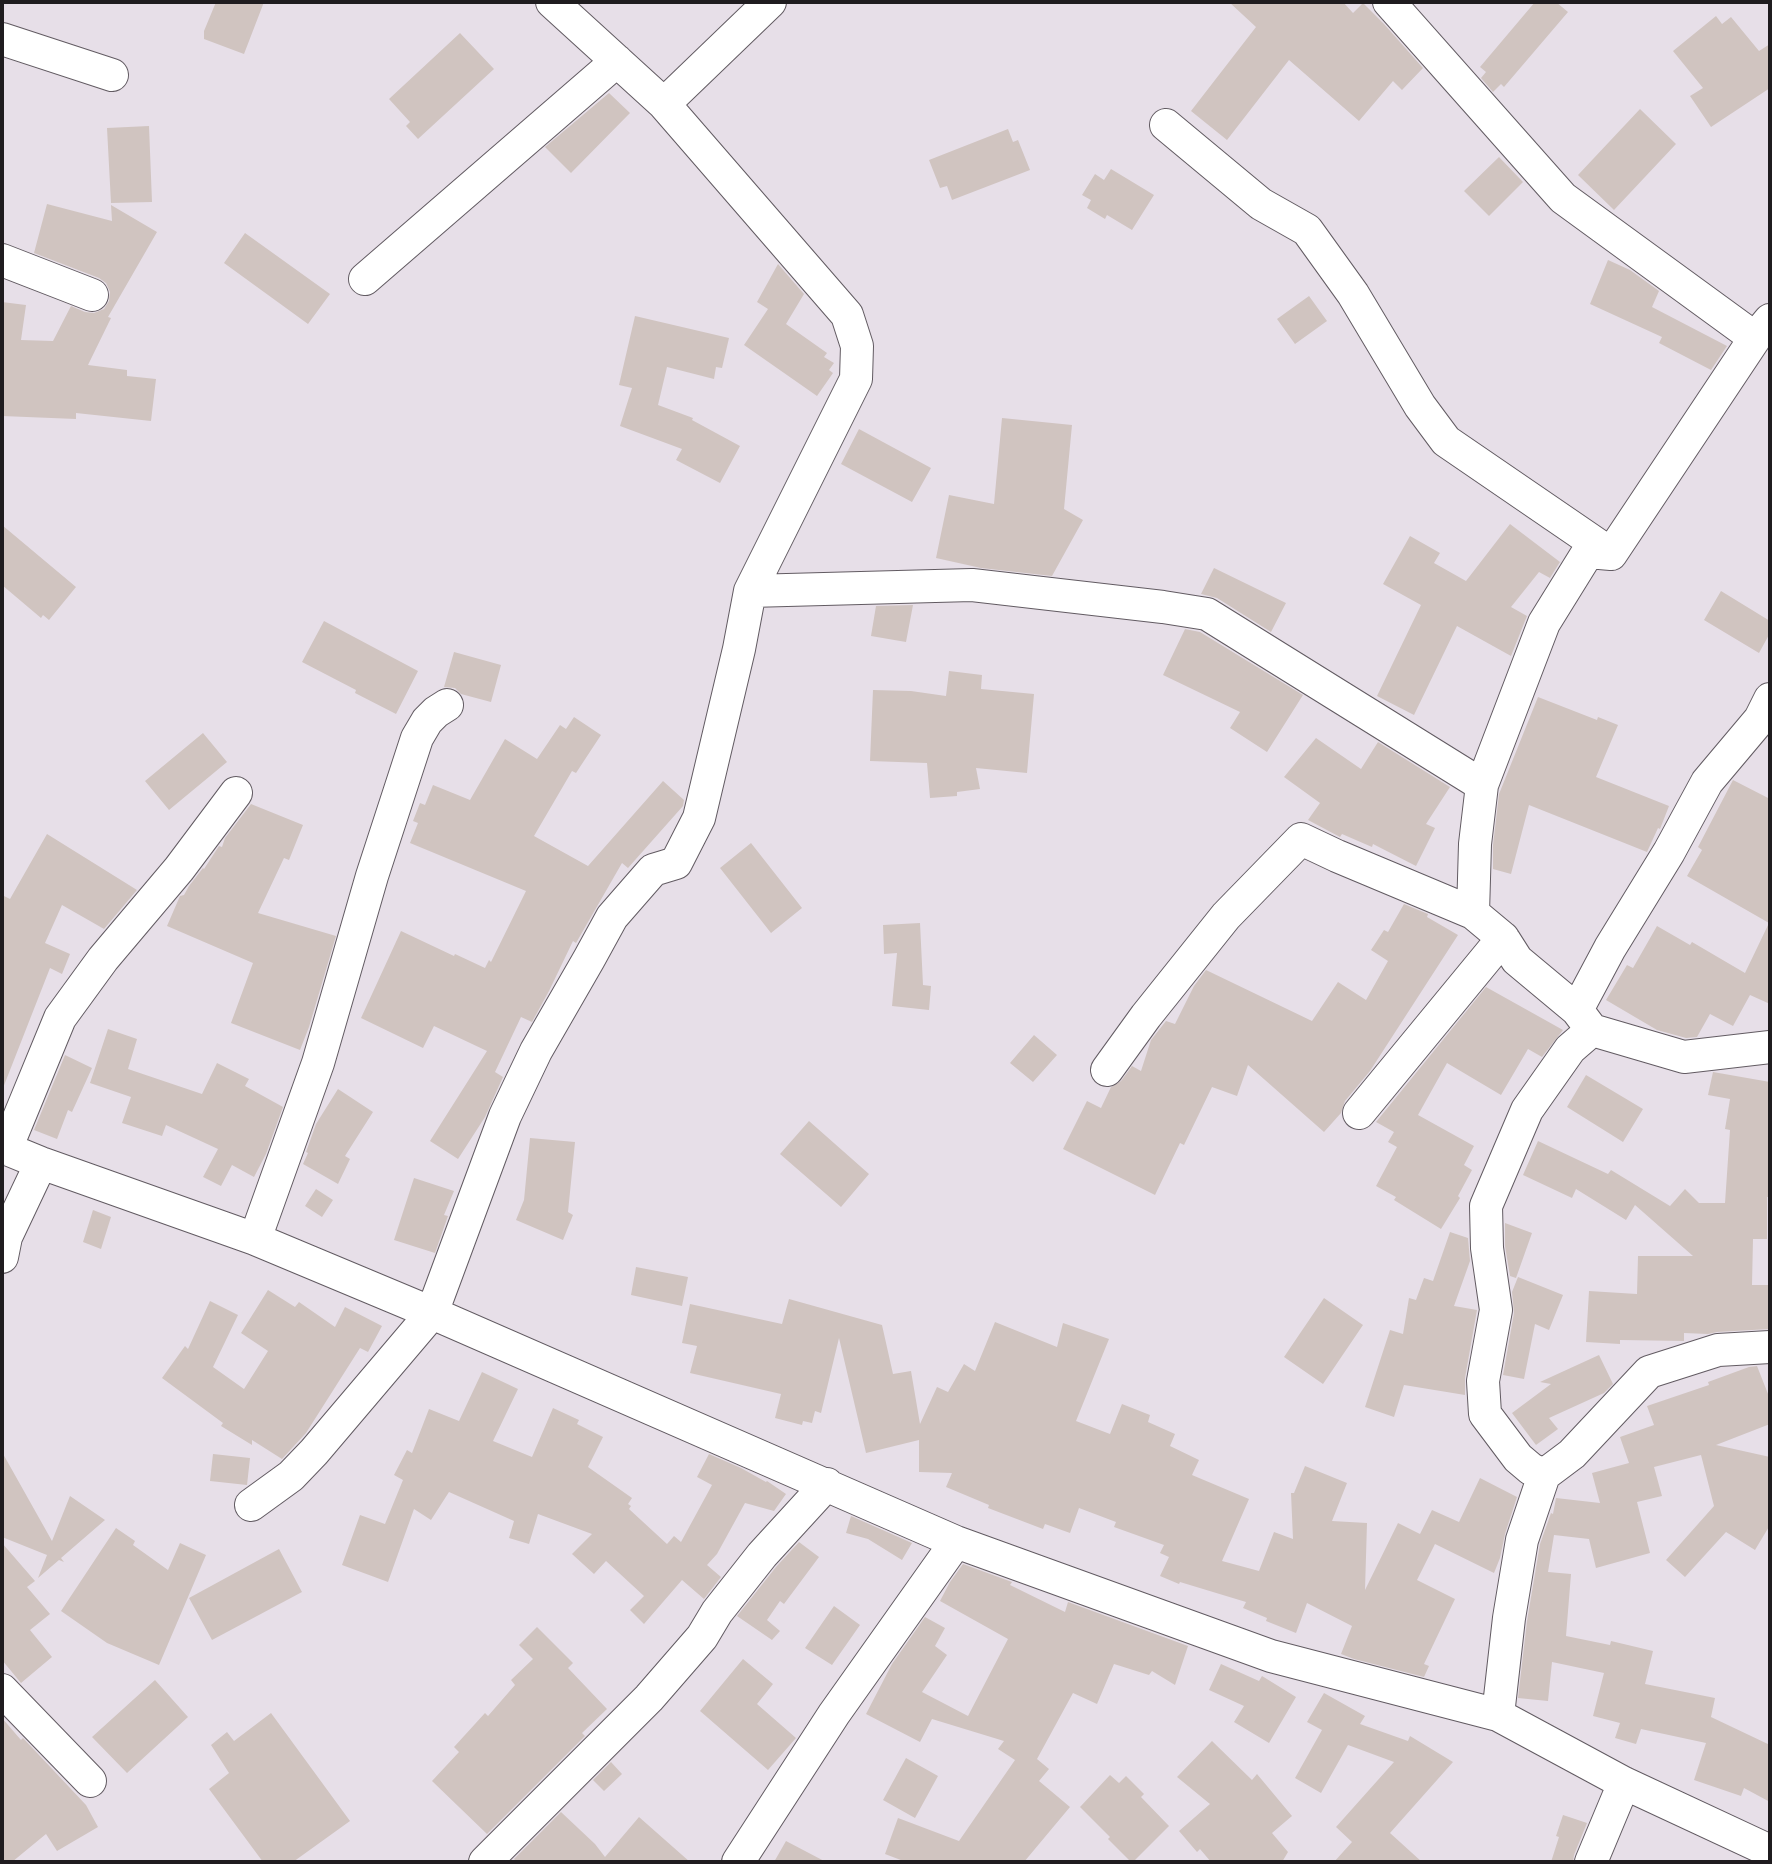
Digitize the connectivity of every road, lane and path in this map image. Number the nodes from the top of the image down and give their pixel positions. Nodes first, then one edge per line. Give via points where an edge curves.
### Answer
1 (552, 2) edge
2 (770, 2) edge
3 (1389, 2) edge
4 (2, 40) edge
5 (617, 61) junction
6 (112, 75) dead end
7 (664, 104) junction
8 (1166, 125) dead end
9 (2, 260) edge
10 (365, 279) dead end
11 (92, 295) dead end
12 (1763, 329) edge
13 (1611, 554) junction
14 (750, 591) junction
15 (447, 705) dead end
16 (1767, 714) edge
17 (1482, 785) junction
18 (236, 793) dead end
19 (1472, 913) junction
20 (1503, 938) junction
21 (1585, 1020) junction
22 (1770, 1046) edge
23 (1107, 1070) dead end
24 (1359, 1113) dead end
25 (4, 1148) edge
26 (41, 1163) junction
27 (255, 1239) junction
28 (2, 1257) edge
29 (432, 1313) junction
30 (1770, 1347) edge
31 (1544, 1475) junction
32 (827, 1484) junction
33 (251, 1505) dead end
34 (956, 1542) junction
35 (2, 1690) edge
36 (1499, 1715) junction
37 (90, 1781) dead end
38 (1623, 1783) junction
39 (1770, 1851) edge
40 (485, 1862) edge
41 (738, 1862) edge
42 (1591, 1862) edge

1 - 5 street
2 - 7 street
3 - 12 street via 1563,198
4 - 6 street
5 - 7 street
5 - 10 street
7 - 14 street via 847,316 857,346 856,379
8 - 13 street via 1261,204 1307,230 1446,441
9 - 11 street
12 - 13 street
13 - 17 street via 1588,552 1544,623
14 - 17 street via 972,585 1207,614
14 - 29 street via 699,818 676,863 653,870 612,917 536,1051 505,1116
15 - 27 street via 427,721 417,738 318,1063
16 - 21 street via 1707,782 1610,948
17 - 19 street
18 - 25 street via 60,1018
19 - 20 street
19 - 23 street via 1301,839 1226,915
20 - 21 street via 1517,960
20 - 24 street
21 - 22 street via 1684,1057
21 - 31 street via 1527,1110 1486,1206 1496,1310 1483,1381 1485,1414 1518,1458
25 - 26 street
26 - 27 street
26 - 28 street via 6,1237
27 - 29 street
29 - 32 street
29 - 33 street via 291,1476
30 - 31 street via 1718,1350 1649,1372 1572,1454
31 - 36 street via 1522,1540
32 - 34 street
32 - 40 street via 762,1555 702,1637 649,1698
34 - 36 street via 1271,1656
34 - 41 street via 834,1714
35 - 37 street
36 - 38 street
38 - 39 street
38 - 42 street

